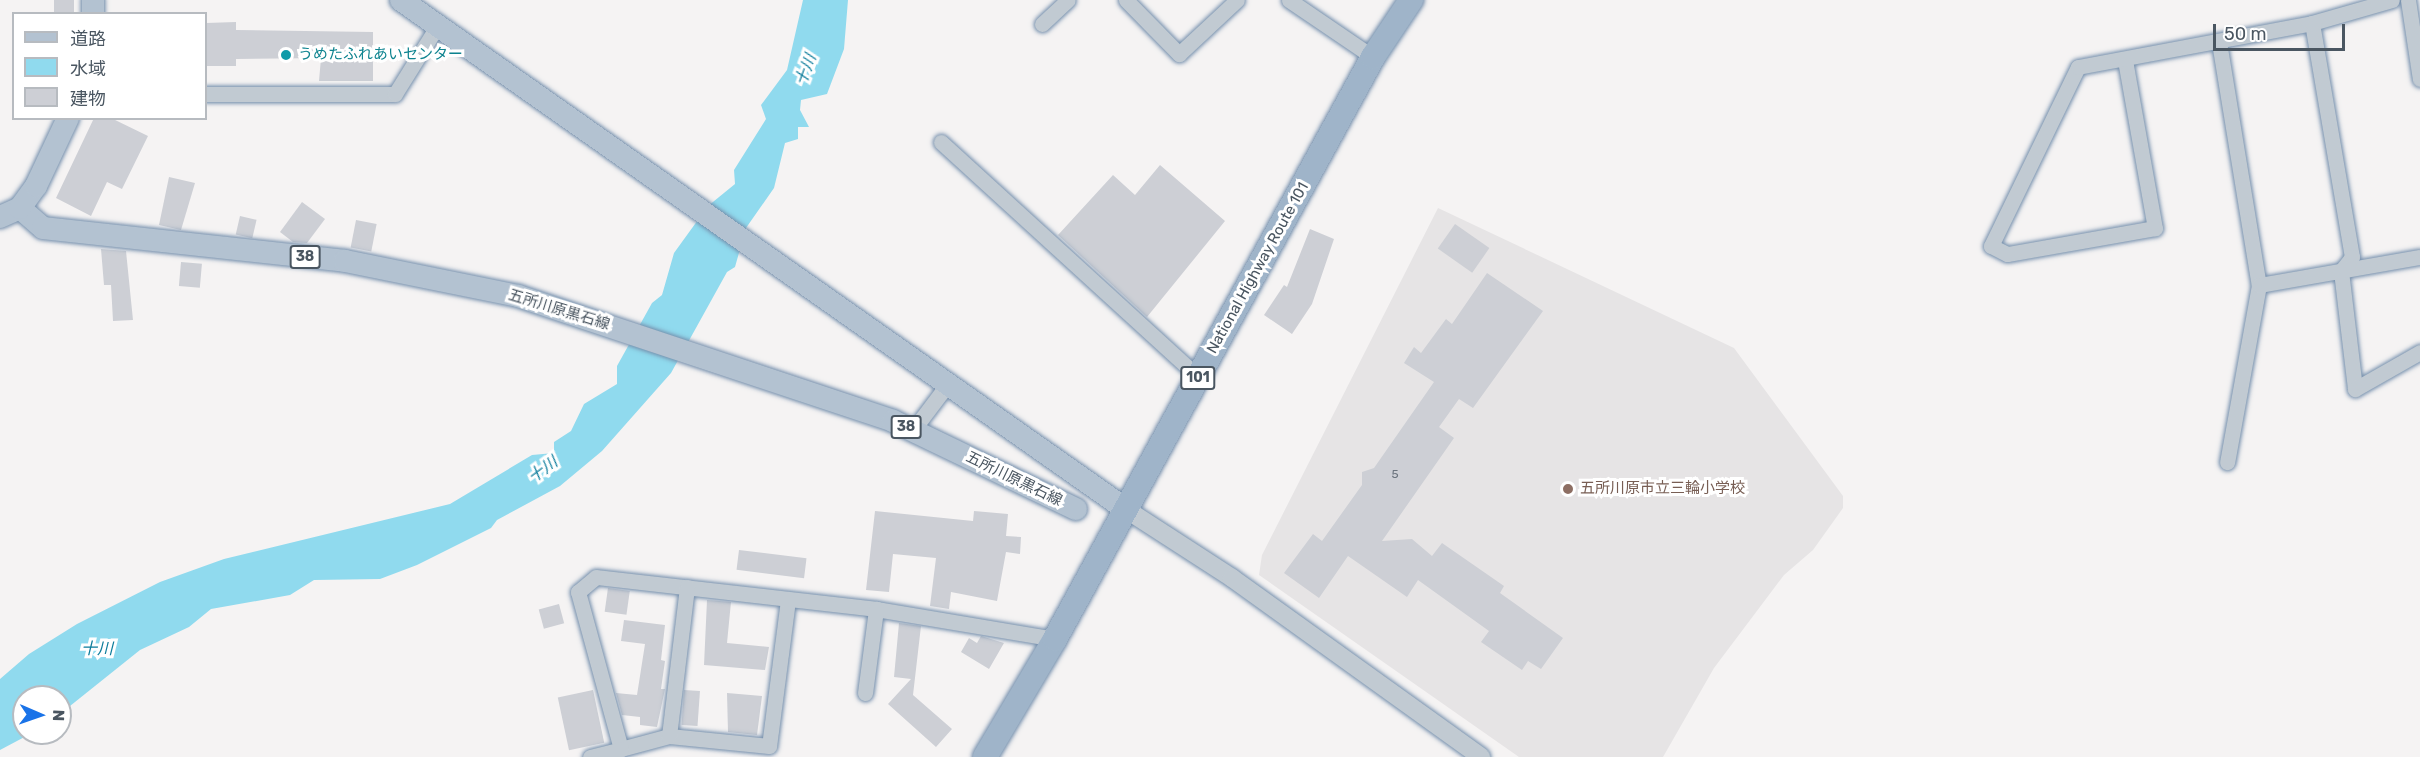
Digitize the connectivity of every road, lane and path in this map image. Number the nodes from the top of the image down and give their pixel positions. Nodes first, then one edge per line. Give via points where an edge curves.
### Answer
1 (401, 0) edge
2 (1068, 0) edge
3 (1126, 0) edge
4 (1237, 0) edge
5 (1288, 0) edge
6 (1411, 0) edge
7 (2392, 0) edge
8 (2408, 0) edge
9 (2312, 23) junction
10 (1042, 24) dead end
11 (438, 25) junction
12 (2219, 42) junction
13 (1373, 57) junction
14 (2125, 60) junction
15 (2420, 79) edge
16 (207, 94) edge
17 (67, 120) edge
18 (941, 142) dead end
19 (10, 212) edge
20 (2420, 257) edge
21 (2341, 271) junction
22 (2259, 285) junction
23 (2420, 352) edge
24 (1198, 377) junction
25 (947, 384) junction
26 (913, 430) junction
27 (2227, 462) dead end
28 (1124, 508) junction
29 (1076, 509) dead end
30 (687, 587) junction
31 (788, 600) junction
32 (876, 609) junction
33 (1055, 639) junction
34 (865, 693) dead end
35 (669, 736) junction
36 (621, 749) junction
37 (590, 757) edge
38 (985, 757) edge
39 (1481, 757) edge

1 - 11 main road, 五所川原黒石線
2 - 10 street
3 - 4 street via 1179,54
5 - 13 street
6 - 13 highway, National Highway Route 101 / 101
7 - 9 street
8 - 15 street
9 - 12 street
9 - 21 street via 2352,257
11 - 16 street via 395,94
11 - 25 main road, 五所川原黒石線 via 575,126
12 - 14 street
12 - 22 street
13 - 24 highway, National Highway Route 101 / 101
14 - 14 street via 2078,67 1991,246 2007,254 2155,228
17 - 19 main road, 五所川原黒石線 / 38 via 36,186
18 - 24 street
19 - 26 main road, 五所川原黒石線 / 38 via 43,228 345,261 508,294 729,364
20 - 21 street
21 - 22 street
21 - 23 street via 2355,389
22 - 27 street
24 - 28 highway, National Highway Route 101 / 101
25 - 26 street
25 - 28 main road, 五所川原黒石線
26 - 29 main road, 五所川原黒石線 / 38
28 - 33 highway, National Highway Route 101 / 101
28 - 39 street via 1232,578
30 - 31 street
30 - 35 street
30 - 36 street via 596,577 578,592
31 - 32 street
31 - 35 street via 769,746
32 - 33 street
32 - 34 street
33 - 38 highway, National Highway Route 101 / 101
35 - 36 street
36 - 37 street

